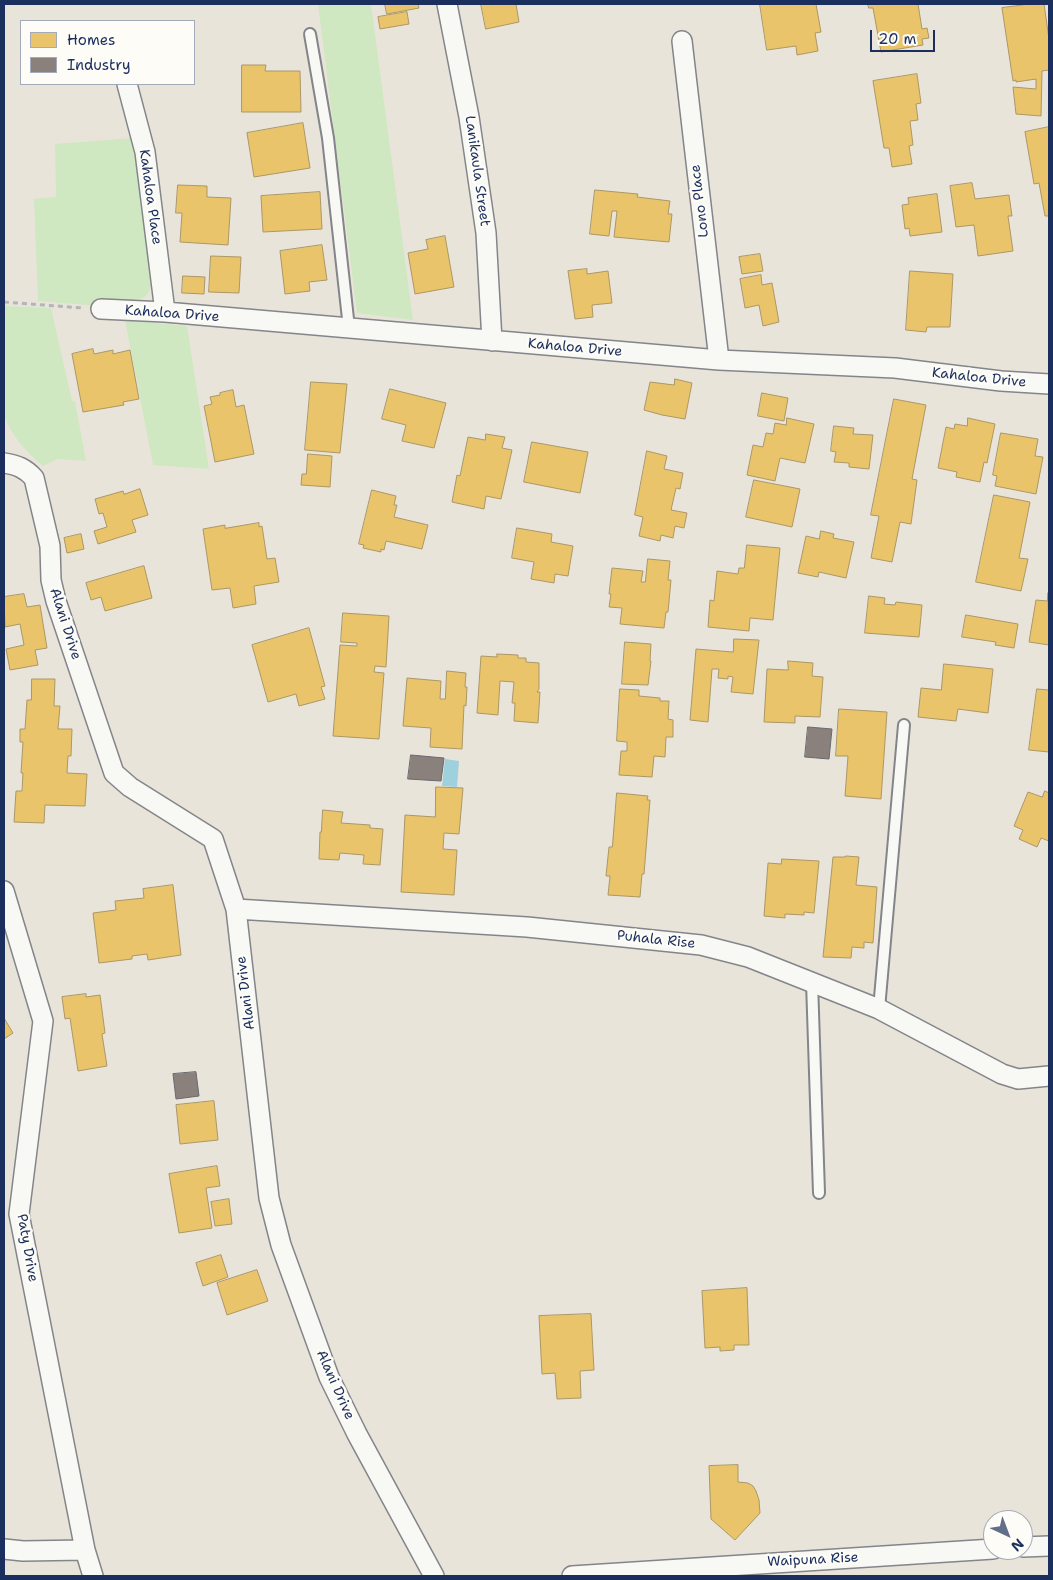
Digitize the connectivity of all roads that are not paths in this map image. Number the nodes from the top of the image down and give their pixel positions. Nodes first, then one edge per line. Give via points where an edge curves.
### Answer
1 (447, 4) edge
2 (310, 34) dead end
3 (682, 41) dead end
4 (127, 85) edge
5 (101, 309) road end
6 (165, 312) junction
7 (349, 328) junction
8 (492, 341) junction
9 (719, 360) junction
10 (1049, 384) edge
11 (4, 463) edge
12 (904, 725) dead end
13 (4, 891) edge
14 (236, 909) junction
15 (812, 982) junction
16 (879, 1009) junction
17 (1049, 1076) edge
18 (819, 1193) dead end
19 (1049, 1546) edge
20 (1033, 1547) edge
21 (4, 1549) edge
22 (85, 1550) junction
23 (983, 1550) edge
24 (93, 1576) edge
25 (434, 1576) edge
26 (572, 1576) edge

1 - 8 street, Lanikaula Street via 469,117 486,233
2 - 7 lane via 328,138
3 - 9 street, Lono Place
4 - 6 street, Kahaloa Place via 145,152
5 - 6 street, Kahaloa Drive
6 - 7 street, Kahaloa Drive
7 - 8 street, Kahaloa Drive
8 - 9 street, Kahaloa Drive
9 - 10 street, Kahaloa Drive via 894,368
11 - 14 street, Alani Drive via 16,464 34,478 50,546 51,580 56,601 114,774 213,838
12 - 16 lane
13 - 22 street, Paty Drive via 43,1021 19,1214
14 - 15 street, Puhala Rise via 527,927 692,944 748,957
14 - 25 street, Alani Drive via 269,1198 281,1245 329,1377 356,1434
15 - 16 street, Puhala Rise
15 - 18 lane
16 - 17 street, Puhala Rise via 1002,1074 1018,1079
19 - 20 street
21 - 22 street
22 - 24 street, Paty Drive
23 - 26 street, Waipuna Rise

